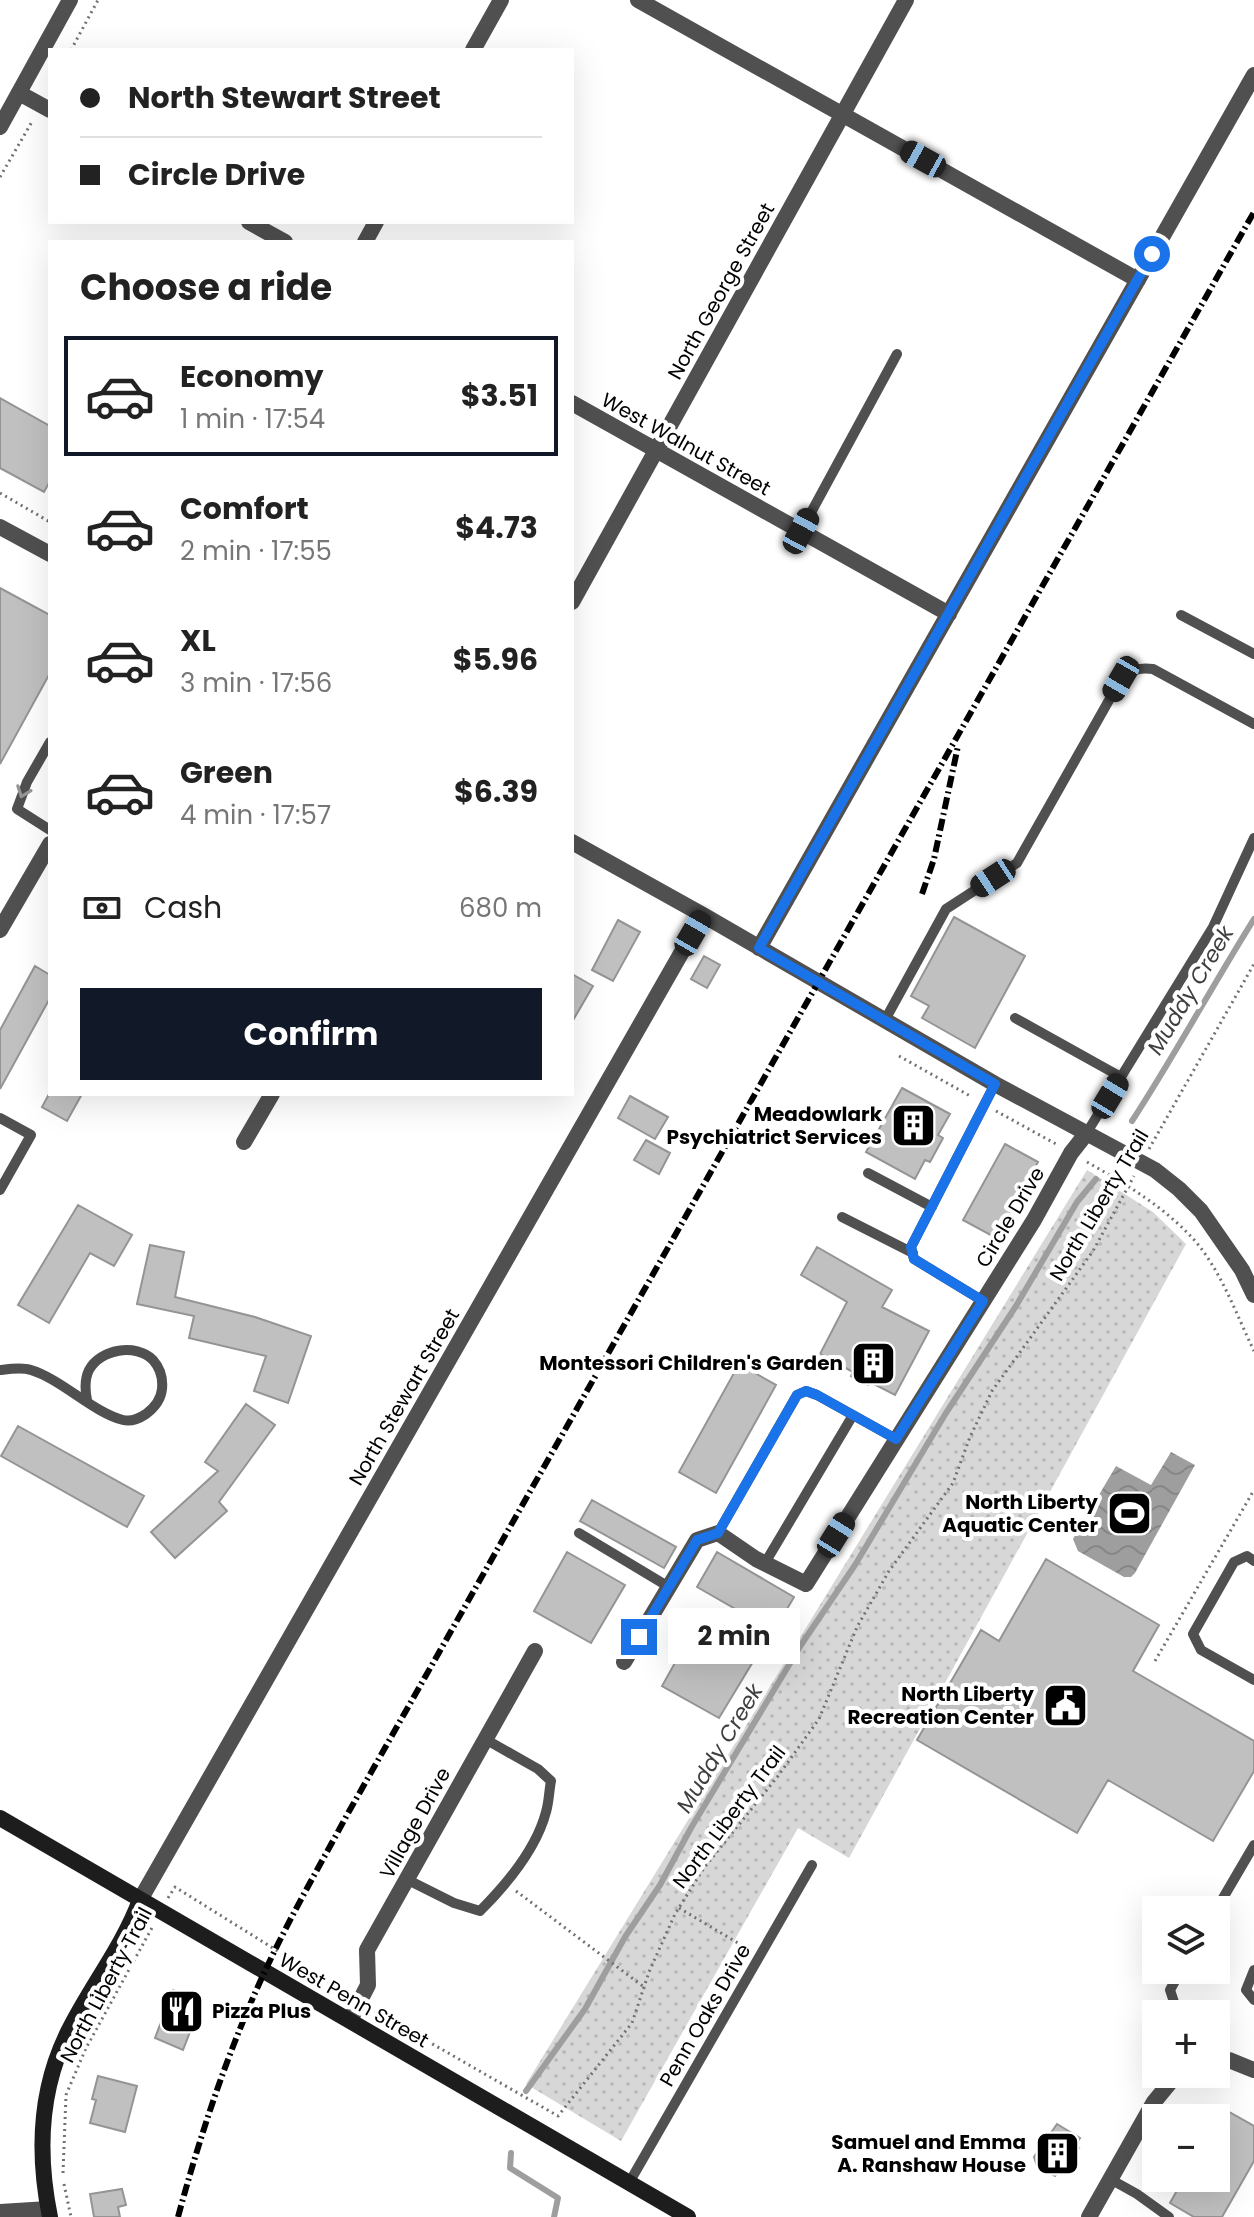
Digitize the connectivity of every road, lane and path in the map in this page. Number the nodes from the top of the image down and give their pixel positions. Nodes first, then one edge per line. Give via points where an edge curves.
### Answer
1 (70, 0) edge
2 (98, 0) edge
3 (501, 0) edge
4 (638, 0) edge
5 (906, 0) edge
6 (72, 48) edge
7 (474, 48) edge
8 (1254, 75) edge
9 (19, 93) junction
10 (46, 108) edge
11 (842, 114) junction
12 (0, 127) edge
13 (0, 177) edge
14 (253, 224) edge
15 (281, 240) edge
16 (1138, 280) junction
17 (897, 354) dead end
18 (574, 404) edge
19 (656, 450) junction
20 (0, 493) edge
21 (48, 521) edge
22 (0, 527) edge
23 (801, 531) junction
24 (48, 553) edge
25 (574, 598) edge
26 (949, 614) junction
27 (1181, 615) dead end
28 (1254, 654) edge
29 (1254, 724) edge
30 (48, 745) edge
31 (48, 829) edge
32 (1254, 838) edge
33 (574, 843) edge
34 (48, 847) edge
35 (703, 915) junction
36 (0, 930) edge
37 (759, 948) junction
38 (1254, 964) edge
39 (1015, 1018) dead end
40 (885, 1020) junction
41 (899, 1056) dead end
42 (1121, 1077) junction
43 (995, 1084) junction
44 (271, 1096) edge
45 (987, 1105) junction
46 (0, 1118) edge
47 (1086, 1134) junction
48 (244, 1142) dead end
49 (1071, 1153) junction
50 (1142, 1162) junction
51 (868, 1173) dead end
52 (1129, 1186) junction
53 (0, 1190) edge
54 (932, 1207) junction
55 (842, 1217) dead end
56 (913, 1253) junction
57 (1254, 1295) edge
58 (983, 1301) junction
59 (1254, 1351) edge
60 (0, 1370) edge
61 (87, 1400) junction
62 (853, 1415) junction
63 (896, 1439) junction
64 (1254, 1490) edge
65 (579, 1533) dead end
66 (718, 1533) junction
67 (1254, 1561) edge
68 (765, 1563) junction
69 (669, 1587) junction
70 (535, 1651) dead end
71 (1155, 1661) dead end
72 (624, 1662) dead end
73 (1254, 1680) edge
74 (485, 1739) junction
75 (0, 1818) edge
76 (1254, 1845) edge
77 (812, 1865) dead end
78 (406, 1879) junction
79 (507, 1884) junction
80 (1224, 1896) edge
81 (140, 1900) junction
82 (679, 1908) junction
83 (160, 1911) junction
84 (760, 1955) junction
85 (1254, 1970) edge
86 (644, 1987) junction
87 (1254, 2000) edge
88 (361, 2002) junction
89 (350, 2020) junction
90 (1230, 2060) edge
91 (1254, 2070) edge
92 (1166, 2088) edge
93 (1110, 2179) junction
94 (629, 2183) junction
95 (0, 2212) edge
96 (49, 2213) edge
97 (1096, 2214) edge
98 (71, 2217) edge
99 (688, 2217) edge
100 (1169, 2217) edge

1 - 9 street
2 - 6 path
3 - 7 street
4 - 11 street
5 - 11 street, North George Street
8 - 16 street
9 - 10 street
9 - 12 street
10 - 13 path
11 - 16 street
11 - 19 street, North George Street
14 - 15 street
16 - 26 street
17 - 23 lane
18 - 19 street, West Walnut Street
19 - 23 street, West Walnut Street
19 - 25 street, North George Street
20 - 21 path
22 - 24 street
23 - 26 street, West Walnut Street
26 - 37 street
27 - 28 lane
29 - 40 lane via 1153,669 1142,667 1121,679 1017,863 946,909
30 -> 31 lane via 17,809
32 - 42 lane via 1213,927
33 - 35 street
34 - 36 street
35 - 37 street
35 - 81 street, North Stewart Street
37 - 40 street
38 - 50 path, North Liberty Trail
39 - 42 lane
40 - 43 street
41 - 45 path
42 - 47 lane
43 - 45 lane
43 - 47 street
44 - 48 street
45 - 49 path
45 - 54 lane
46 - 53 lane via 31,1135
47 - 49 street, Circle Drive
47 - 50 street
49 - 52 path
49 - 58 street, Circle Drive
50 - 52 path, North Liberty Trail
50 - 57 street via 1201,1211
51 - 54 lane
52 - 59 path via 1163,1209 1198,1244
52 - 82 path, North Liberty Trail via 1093,1251 992,1391 953,1483 889,1571 857,1627 819,1719
54 - 56 lane via 911,1247
55 - 56 lane
56 - 58 lane via 914,1259
58 - 63 street, Circle Drive
60 - 61 lane via 29,1369
61 - 61 lane via 125,1421 140,1418 153,1409 162,1392 161,1374 153,1359 134,1350 115,1351 89,1370
62 - 63 lane
62 - 66 lane via 806,1391 797,1395
62 - 68 lane
63 - 68 street, Circle Drive via 806,1584
64 - 71 path
65 - 69 lane
66 - 68 street, Circle Drive
66 - 69 street via 697,1540
67 - 73 lane via 1247,1556 1234,1562 1193,1634 1201,1650
69 - 72 street
70 - 74 street, Village Drive
74 - 78 street, Village Drive
74 - 79 lane via 551,1781 546,1813
75 - 81 main road, West Penn Street
76 - 80 lane
77 - 84 lane, Penn Oaks Drive
78 - 79 lane via 480,1911
78 - 88 street, Village Drive via 367,1950 369,1979
79 - 86 path
81 - 83 main road, West Penn Street
81 - 96 main road via 69,2030 49,2085 41,2136
82 - 84 path
82 - 86 path, North Liberty Trail
83 - 88 path, North Liberty Trail via 175,1887
83 - 89 main road, West Penn Street
83 - 98 path, North Liberty Trail via 66,2095 63,2178
84 - 94 lane, Penn Oaks Drive
85 - 87 lane via 1246,1990
86 - 88 path, North Liberty Trail via 632,2023 558,2116
88 - 89 street, Village Drive
89 - 94 main road, West Penn Street
90 - 91 street
92 - 93 street
93 - 97 street
93 - 100 lane
94 - 99 main road, West Penn Street
95 - 96 street

